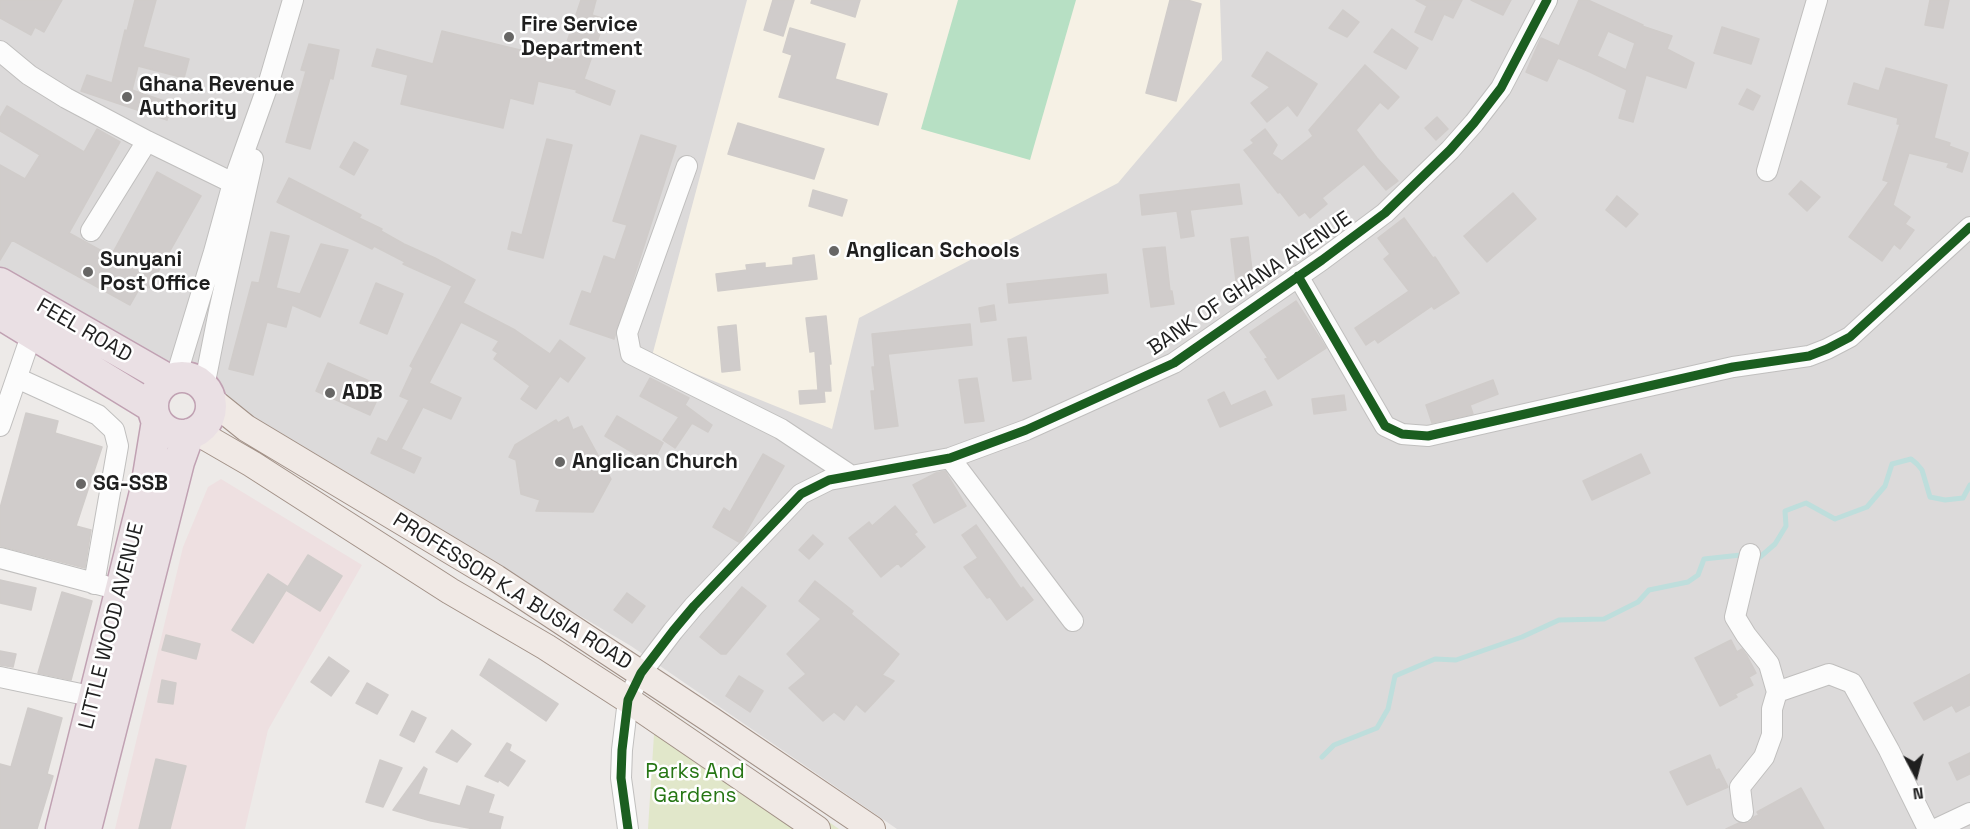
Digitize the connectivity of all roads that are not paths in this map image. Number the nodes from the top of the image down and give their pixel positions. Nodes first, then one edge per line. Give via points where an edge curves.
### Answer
1 (293, 0) edge
2 (1547, 0) edge
3 (1817, 0) edge
4 (0, 51) edge
5 (268, 85) junction
6 (147, 141) junction
7 (687, 166) dead end
8 (1767, 171) dead end
9 (233, 183) junction
10 (1970, 227) edge
11 (91, 231) dead end
12 (1298, 276) junction
13 (0, 283) edge
14 (0, 314) edge
15 (32, 333) junction
16 (16, 378) junction
17 (172, 379) junction
18 (207, 393) junction
19 (155, 414) junction
20 (0, 426) edge
21 (192, 432) junction
22 (950, 458) junction
23 (850, 475) junction
24 (1750, 554) dead end
25 (0, 558) edge
26 (107, 587) junction
27 (1073, 621) dead end
28 (641, 673) junction
29 (0, 677) edge
30 (1777, 692) junction
31 (628, 700) junction
32 (106, 701) junction
33 (1743, 812) dead end
34 (1970, 813) edge
35 (61, 829) edge
36 (86, 829) edge
37 (628, 829) edge
38 (817, 829) edge
39 (872, 829) edge
40 (1928, 829) edge
41 (1936, 829) edge

1 - 5 street
2 - 12 street, BANK OF GHANA AVENUE via 1502,88 1450,150 1385,213
3 - 8 street
4 - 6 street via 66,98
5 - 9 street
5 - 18 street via 219,311
6 - 9 street
6 - 11 street
7 - 23 street via 627,333 631,354 781,429
9 - 17 street
10 - 12 street via 1850,337 1809,356 1733,367 1428,436 1402,434 1385,426
12 - 22 street, BANK OF GHANA AVENUE via 1174,363 1026,430
13 - 17 highway, FEEL ROAD
14 - 15 highway, FEEL ROAD
15 - 16 street
15 - 19 highway, FEEL ROAD
16 - 20 street
16 - 26 street via 98,415 114,430 118,446
17 - 18 highway via 191,378
17 - 19 highway via 157,391
18 - 21 highway via 210,414 202,427
18 - 28 main road, PROFESSOR K.A BUSIA ROAD via 246,428 496,578
19 - 21 highway via 171,433
19 - 26 highway, LITTLE WOOD AVENUE via 146,488
21 - 31 main road, PROFESSOR K.A BUSIA ROAD via 252,464
21 - 32 highway, LITTLE WOOD AVENUE via 179,462
22 - 23 street, BANK OF GHANA AVENUE
22 - 27 street
23 - 28 street, BANK OF GHANA AVENUE via 801,494 694,606
24 - 30 street via 1735,617 1769,664
25 - 26 street
26 - 32 highway, LITTLE WOOD AVENUE
28 - 31 street, BANK OF GHANA AVENUE
28 - 39 main road, PROFESSOR K.A BUSIA ROAD
29 - 32 street
30 - 33 street via 1772,710 1773,735 1764,757 1740,787
30 - 40 street via 1829,674 1851,683
31 - 37 street, BANK OF GHANA AVENUE via 621,778
31 - 38 main road, PROFESSOR K.A BUSIA ROAD
32 - 35 highway, LITTLE WOOD AVENUE
32 - 36 highway, LITTLE WOOD AVENUE
34 - 41 street

